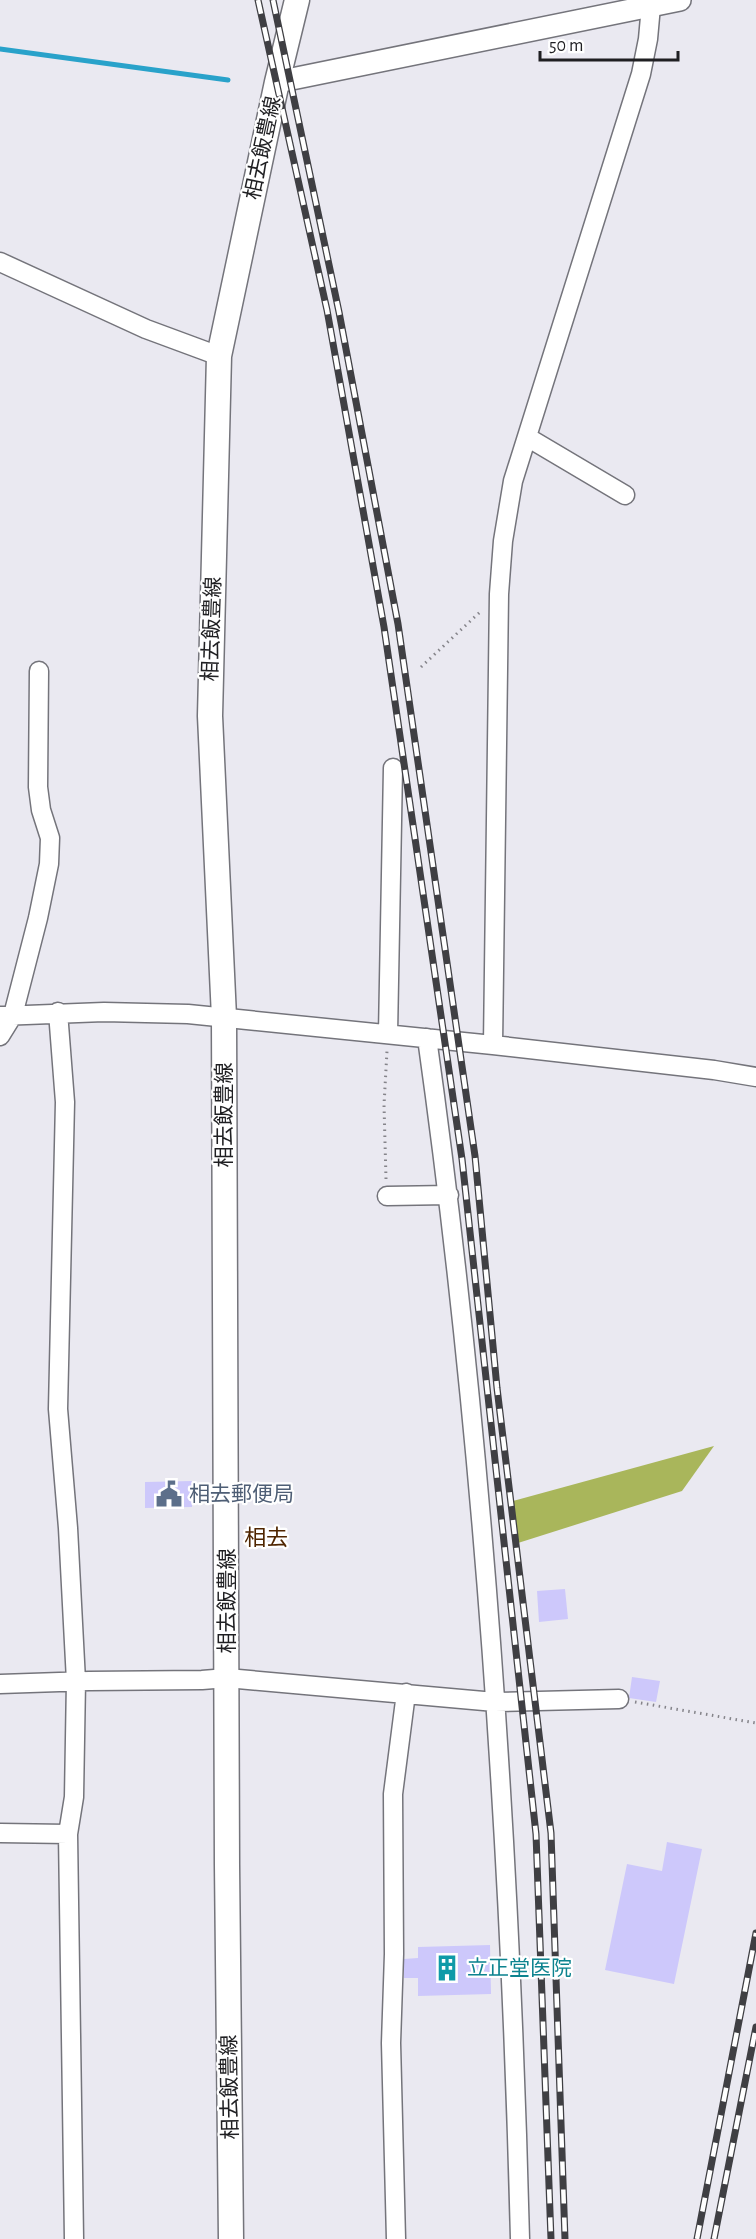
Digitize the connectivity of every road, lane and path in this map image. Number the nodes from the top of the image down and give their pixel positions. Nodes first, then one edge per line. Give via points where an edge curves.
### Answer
1 (297, 0) edge
2 (680, 0) edge
3 (651, 6) junction
4 (277, 82) junction
5 (0, 262) edge
6 (219, 356) junction
7 (527, 437) junction
8 (625, 495) dead end
9 (499, 594) junction
10 (421, 667) dead end
11 (39, 671) dead end
12 (393, 768) dead end
13 (58, 1012) junction
14 (7, 1015) edge
15 (224, 1017) junction
16 (388, 1034) junction
17 (0, 1036) edge
18 (427, 1038) junction
19 (493, 1045) junction
20 (756, 1077) edge
21 (449, 1195) junction
22 (387, 1196) joint
23 (227, 1678) junction
24 (76, 1681) junction
25 (0, 1684) edge
26 (406, 1694) junction
27 (619, 1699) joint
28 (495, 1702) junction
29 (756, 1723) edge
30 (0, 1833) edge
31 (68, 1834) junction
32 (74, 2239) edge
33 (231, 2239) edge
34 (396, 2239) edge
35 (520, 2239) edge

1 - 4 main road, 相去飯豊線
2 - 3 street
3 - 4 street
3 - 7 street via 641,74
4 - 6 main road, 相去飯豊線
5 - 6 street via 146,329
6 - 15 main road, 相去飯豊線 via 210,716
7 - 8 street
7 - 9 street via 503,541
9 - 10 path
9 - 19 street
11 - 14 street via 38,787 50,838 50,864 38,918
12 - 16 street
13 - 14 street
13 - 15 street
13 - 24 street via 65,1102 58,1409
14 - 17 street
15 - 16 street
15 - 23 main road, 相去飯豊線
16 - 18 street
16 - 22 path via 384,1105
18 - 19 street
18 - 21 street
19 - 20 street
21 - 22 street
21 - 28 street via 479,1488
23 - 24 street
23 - 26 street
23 - 33 main road, 相去飯豊線
24 - 25 street
24 - 31 street via 74,1797
26 - 28 street
26 - 34 street via 393,1794 391,2043
27 - 28 street
27 - 29 path
28 - 35 street via 512,2001
30 - 31 street
31 - 32 street

